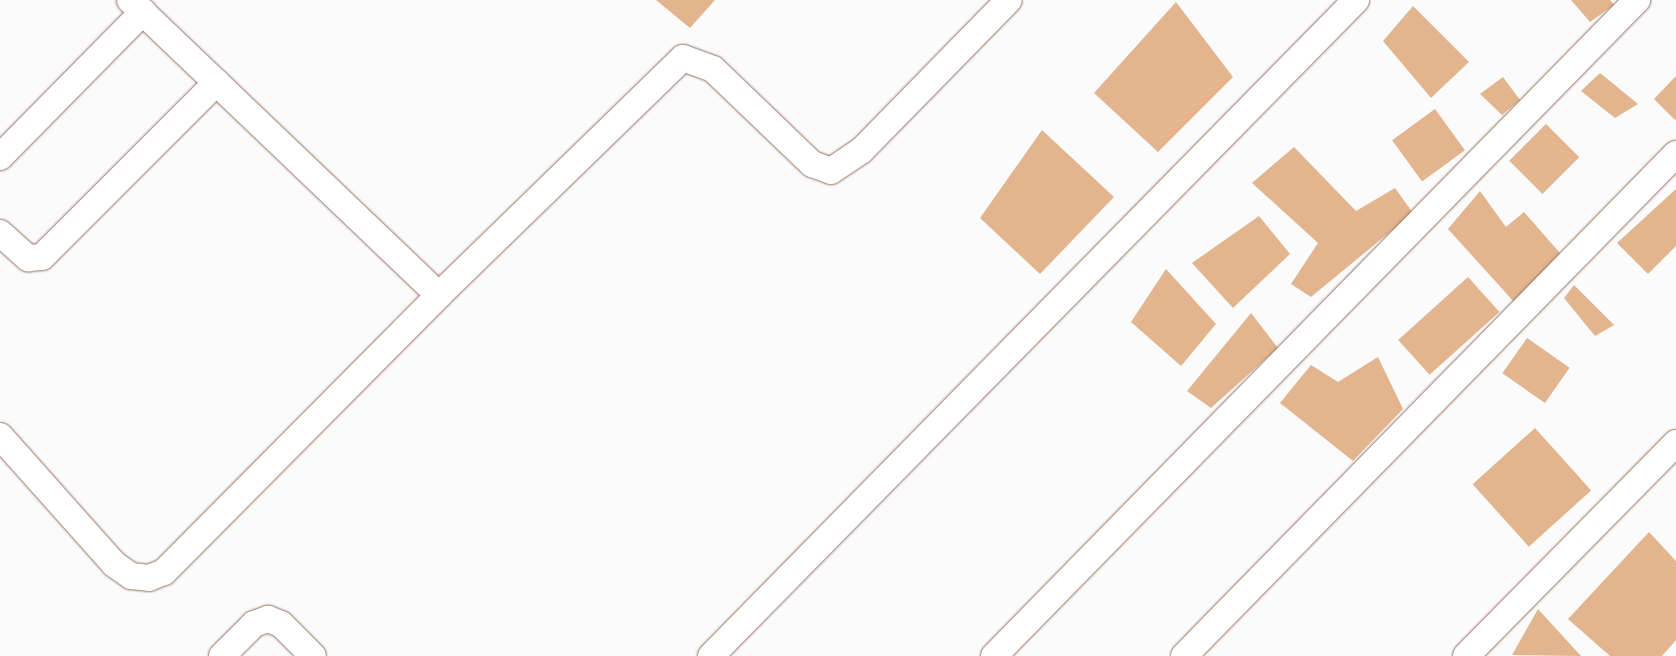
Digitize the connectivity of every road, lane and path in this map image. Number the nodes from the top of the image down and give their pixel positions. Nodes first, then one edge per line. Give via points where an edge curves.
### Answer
1 (1009, 0) edge
2 (1356, 0) edge
3 (1637, 0) edge
4 (137, 6) edge
5 (217, 82) junction
6 (1676, 154) edge
7 (0, 156) edge
8 (0, 233) edge
9 (439, 295) junction
10 (0, 436) edge
11 (1676, 443) edge
12 (222, 656) edge
13 (313, 656) edge
14 (711, 656) edge
15 (994, 656) edge
16 (1184, 656) edge
17 (1466, 656) edge

1 - 9 street via 861,151 831,172 812,164 713,69 683,58
2 - 14 street
3 - 15 street
4 - 5 street
4 - 7 street
5 - 8 street via 42,257 28,258
5 - 9 street
6 - 16 street
9 - 10 street via 164,572 149,578 131,576 114,564
11 - 17 street
12 - 13 street via 254,624 268,619 281,624

